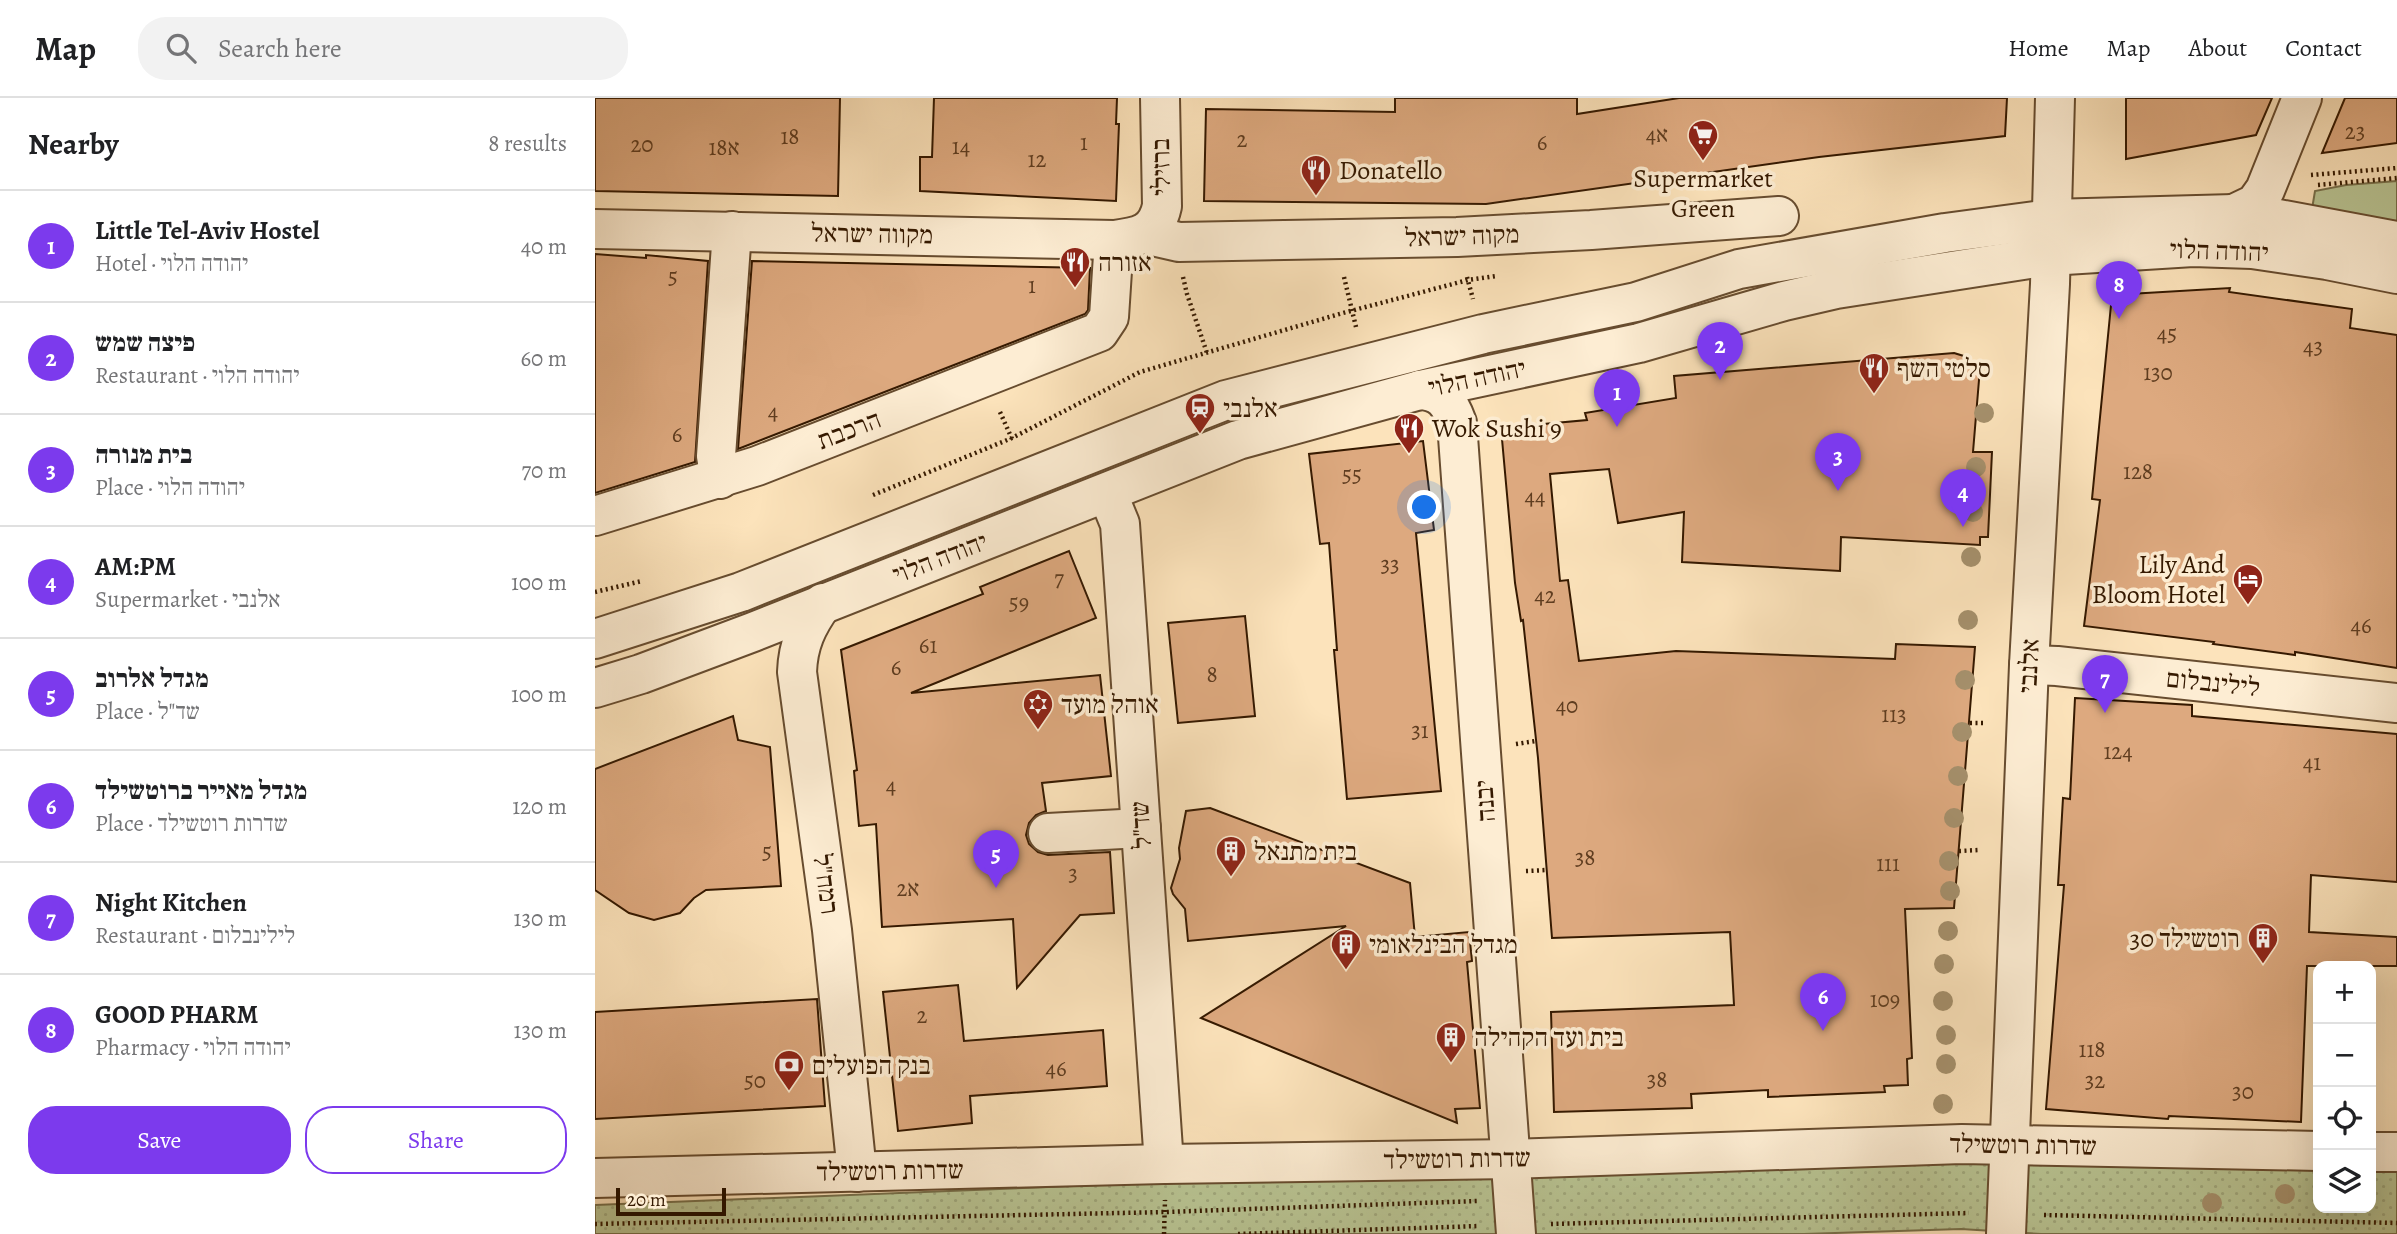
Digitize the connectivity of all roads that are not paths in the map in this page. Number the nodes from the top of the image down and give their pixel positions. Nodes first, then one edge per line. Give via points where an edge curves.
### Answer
1 (1160, 98) edge
2 (2055, 98) edge
3 (2302, 98) edge
4 (2234, 214) junction
5 (1779, 216) dead end
6 (2050, 219) junction
7 (595, 229) edge
8 (731, 231) junction
9 (1131, 236) junction
10 (2397, 241) edge
11 (2049, 256) junction
12 (2397, 274) edge
13 (1099, 332) joint
14 (1420, 390) junction
15 (720, 479) junction
16 (1099, 496) junction
17 (595, 516) edge
18 (823, 603) junction
19 (595, 639) edge
20 (2029, 665) junction
21 (595, 688) edge
22 (2397, 703) edge
23 (1141, 828) junction
24 (1048, 834) dead end
25 (2010, 1144) junction
26 (2313, 1151) edge
27 (2376, 1152) edge
28 (2397, 1152) edge
29 (1512, 1159) junction
30 (1164, 1164) junction
31 (857, 1172) junction
32 (595, 1178) edge
33 (1516, 1220) edge
34 (2007, 1224) edge

1 - 9 street, ברזילי via 1160,218
2 - 6 street, אלנבי
3 - 4 street via 2265,190 2255,204
4 - 6 street, יהודה הלוי
4 - 10 street, יהודה הלוי
5 - 9 street, מקוה ישראל via 1457,237 1179,242
6 - 11 street, אלנבי
6 - 19 street, יהודה הלוי via 1739,269 1636,302 1483,334 1226,400 741,592
7 - 8 street, מקווה ישראל
8 - 9 street, מקווה ישראל
8 - 15 street via 716,456
9 - 13 street, ברזילי via 1109,317
11 - 12 street, יהודה הלוי via 2223,247
11 - 14 street, יהודה הלוי via 1836,289 1639,343
11 - 20 street, אלנבי
13 - 15 street, הרכבת
14 - 16 street, יהודה הלוי via 1238,440
14 - 29 street, יבנה via 1445,398 1457,423
15 - 17 street, הרכבת
16 - 18 street, יהודה הלוי
16 - 23 street, שד"ל via 1111,502 1120,524
18 - 21 street, יהודה הלוי
18 - 31 street, רמח"ל via 801,639 797,672 832,930
20 - 22 street, לילינבלום
20 - 25 street, אלנבי
23 - 24 street
23 - 30 street, שד"ל
25 - 26 street, שדרות רוטשילד
25 - 29 street, שדרות רוטשילד
25 - 34 street, אלנבי
27 - 28 street
29 - 30 street, שדרות רוטשילד
29 - 33 street, יבנה
30 - 31 street, שדרות רוטשילד
31 - 32 street, שדרות רוטשילד

